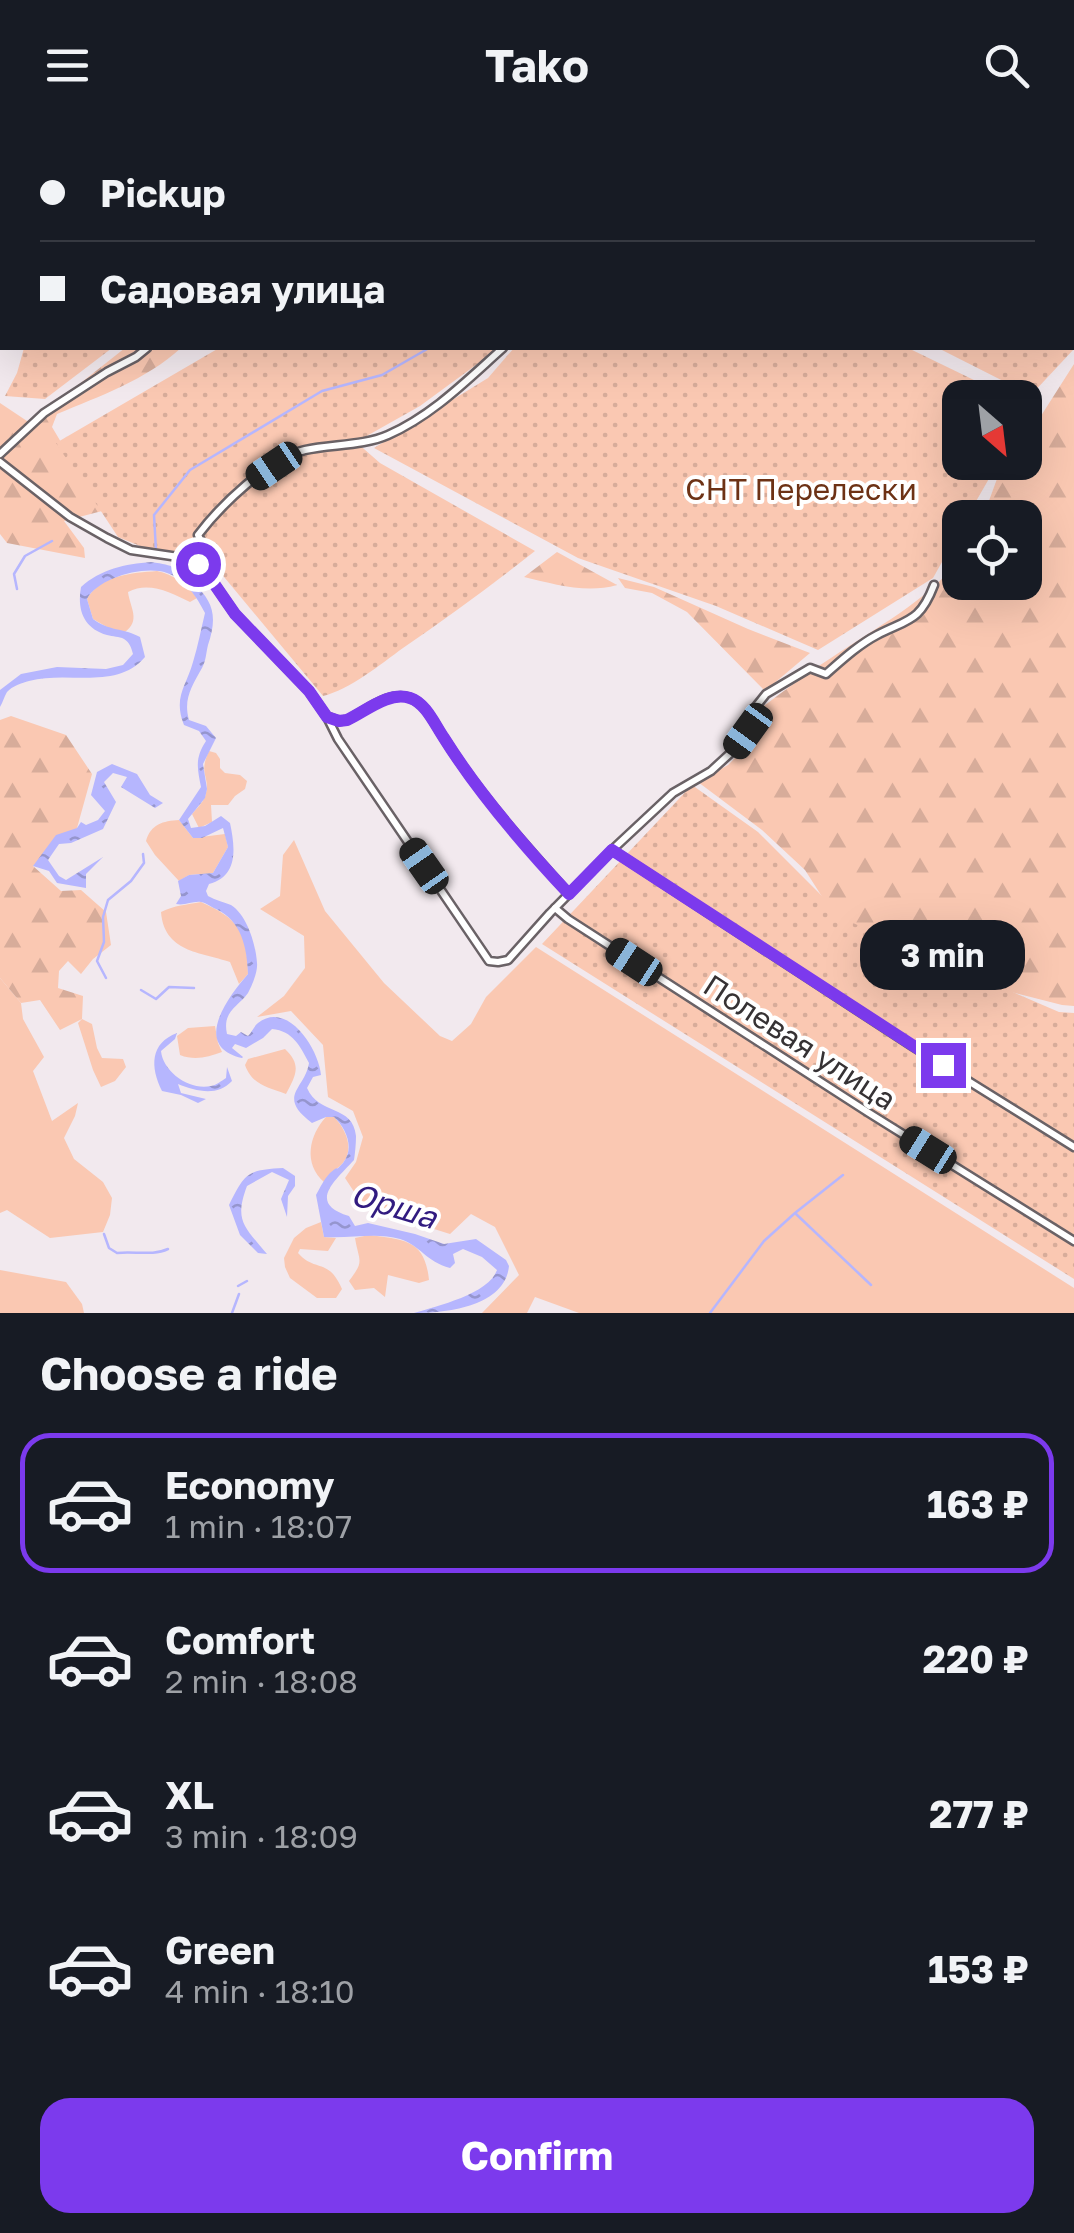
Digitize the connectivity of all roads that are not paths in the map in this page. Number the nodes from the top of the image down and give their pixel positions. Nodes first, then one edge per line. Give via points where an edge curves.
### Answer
1 (145, 350) edge
2 (502, 350) edge
3 (0, 454) edge
4 (0, 462) edge
5 (201, 541) junction
6 (181, 558) junction
7 (198, 564) junction
8 (934, 585) dead end
9 (327, 717) junction
10 (696, 778) junction
11 (708, 786) dead end
12 (612, 850) junction
13 (569, 894) junction
14 (555, 908) junction
15 (1074, 1146) edge
16 (1074, 1241) edge

1 - 3 street via 34,420
2 - 5 street via 458,391 385,437 299,452 274,466 214,514 198,535
4 - 6 street via 108,538 131,550
5 - 6 street
5 - 7 street
6 - 7 street
7 - 9 street
8 - 10 street via 912,618 826,674 810,668 766,694 736,748
9 - 13 street via 347,720 394,695 413,698
9 - 14 street via 489,960 508,960
10 - 11 street
10 - 12 street
12 - 13 street
12 - 15 street
13 - 14 street
14 - 16 street, Полевая улица

